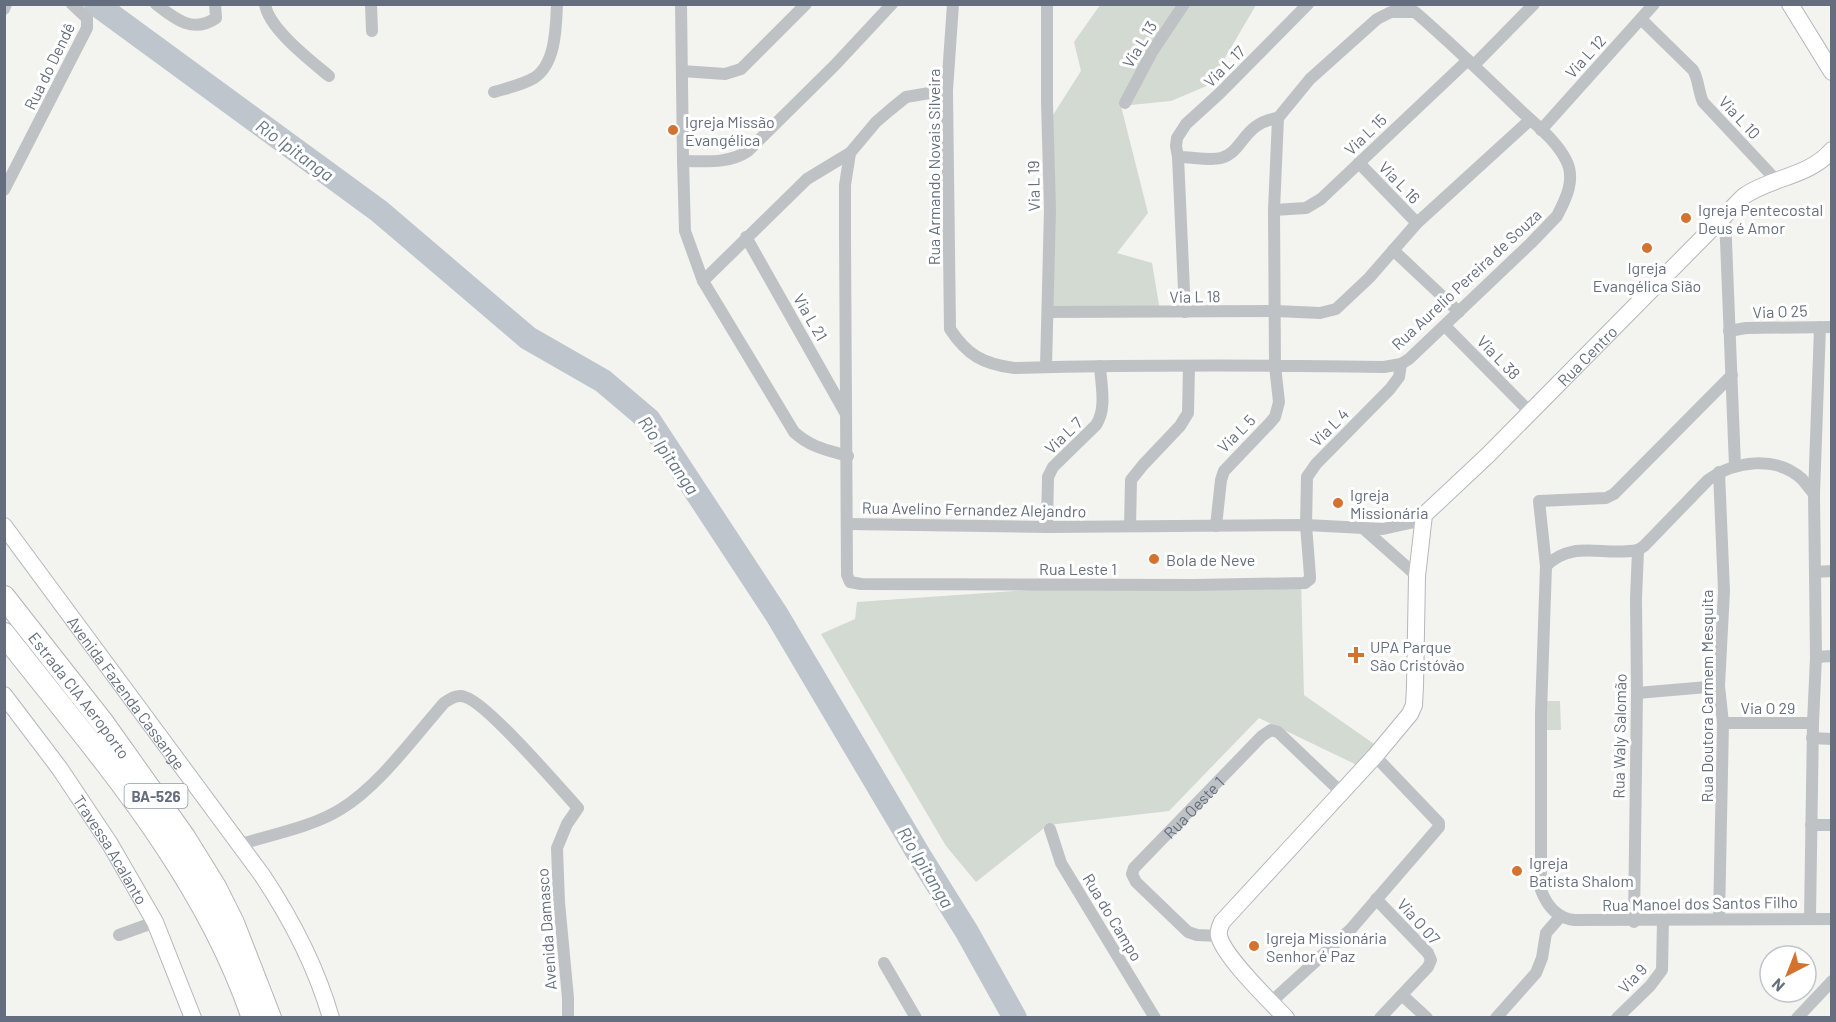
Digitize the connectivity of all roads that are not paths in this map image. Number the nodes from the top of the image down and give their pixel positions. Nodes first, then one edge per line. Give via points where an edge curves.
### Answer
1 (6, 4) edge
2 (72, 4) edge
3 (156, 4) edge
4 (215, 4) edge
5 (371, 4) edge
6 (557, 4) edge
7 (681, 4) edge
8 (806, 4) edge
9 (892, 4) edge
10 (953, 4) edge
11 (1047, 4) edge
12 (1184, 4) edge
13 (1308, 4) edge
14 (1534, 4) edge
15 (1654, 4) edge
16 (1790, 4) edge
17 (1417, 8) edge
18 (4, 9) edge
19 (265, 9) edge
20 (1641, 19) junction
21 (372, 31) dead end
22 (1471, 62) junction
23 (682, 71) junction
24 (1832, 72) edge
25 (329, 76) dead end
26 (947, 90) junction
27 (494, 92) dead end
28 (1125, 102) dead end
29 (1278, 118) junction
30 (1530, 120) junction
31 (1541, 130) junction
32 (850, 153) junction
33 (1178, 157) junction
34 (1831, 159) edge
35 (683, 161) junction
36 (1359, 163) junction
37 (1777, 181) junction
38 (4, 190) edge
39 (1274, 210) junction
40 (1725, 216) junction
41 (1417, 223) junction
42 (746, 237) junction
43 (1393, 250) junction
44 (703, 281) junction
45 (1275, 311) junction
46 (1047, 312) junction
47 (1185, 312) junction
48 (1459, 312) junction
49 (1445, 326) junction
50 (1826, 327) edge
51 (950, 329) joint
52 (1729, 331) junction
53 (1401, 364) junction
54 (1100, 366) junction
55 (1189, 366) junction
56 (1275, 366) junction
57 (1046, 367) junction
58 (1731, 375) junction
59 (1530, 412) junction
60 (847, 415) junction
61 (848, 456) junction
62 (1735, 466) junction
63 (1719, 472) junction
64 (1814, 495) junction
65 (1424, 515) junction
66 (847, 524) junction
67 (1306, 525) junction
68 (4, 526) edge
69 (1131, 526) junction
70 (1216, 526) junction
71 (1047, 527) junction
72 (1364, 529) junction
73 (1638, 550) junction
74 (1546, 566) junction
75 (1832, 571) edge
76 (1815, 572) junction
77 (1417, 576) junction
78 (4, 597) edge
79 (4, 634) edge
80 (1832, 656) edge
81 (1816, 657) junction
82 (1719, 686) junction
83 (1637, 693) junction
84 (4, 695) edge
85 (1723, 723) junction
86 (1813, 723) junction
87 (1812, 738) junction
88 (1832, 740) edge
89 (1375, 756) junction
90 (1341, 792) junction
91 (1811, 825) junction
92 (1832, 825) edge
93 (1050, 829) dead end
94 (241, 844) junction
95 (1376, 899) junction
96 (1560, 917) junction
97 (1810, 918) junction
98 (1832, 919) edge
99 (1663, 920) junction
100 (1719, 920) junction
101 (155, 922) junction
102 (1634, 922) junction
103 (119, 936) dead end
104 (1220, 936) junction
105 (884, 963) dead end
106 (1832, 981) edge
107 (1402, 995) junction
108 (1271, 1002) junction
109 (193, 1017) edge
110 (253, 1017) edge
111 (270, 1017) edge
112 (331, 1017) edge
113 (568, 1017) edge
114 (916, 1017) edge
115 (1155, 1017) edge
116 (1286, 1017) edge
117 (1380, 1017) edge
118 (1427, 1017) edge
119 (1496, 1017) edge
120 (1617, 1017) edge
121 (1797, 1017) edge

1 - 18 street
2 - 38 street, Rua do Dendê via 85,14 87,28
3 - 4 street via 191,26 212,21 217,15
5 - 21 street
6 - 27 street via 555,32 541,72
7 - 23 street
8 - 23 street via 741,69 725,74
9 - 35 street via 748,151 733,159
10 - 26 street, Rua Armando Novais Silveira
11 - 46 street, Via L 19
12 - 28 street, Via L 13
13 - 33 street, Via L 17 via 1186,124 1177,138
14 - 22 street
15 - 20 street, Via L 12
16 - 24 street
17 - 22 street, Rua Aurelio Pereira de Souza
17 - 29 street, Rua Aurelio Pereira de Souza via 1391,12 1377,19 1310,79
19 - 25 street via 293,45
20 - 31 street, Via L 12
20 - 37 street, Via L 10 via 1693,70 1703,102
22 - 30 street, Rua Aurelio Pereira de Souza
22 - 36 street, Via L 15
23 - 35 street
26 - 32 street via 906,97 876,122
26 - 51 street, Rua Armando Novais Silveira
29 - 33 street via 1257,124 1222,158
29 - 39 street
30 - 31 street, Rua Aurelio Pereira de Souza
30 - 41 street
31 - 48 street, Rua Aurelio Pereira de Souza via 1566,160 1570,182 1564,203 1544,230
32 - 42 street via 807,179
32 - 60 street, Rua Avelino Fernandez Alejandro via 845,195
33 - 47 street, Via L 17
34 - 37 street, Rua Centro
35 - 44 street via 685,231
36 - 39 street, Via L 15 via 1321,200 1310,206
36 - 41 street, Via L 16
37 - 40 street, Rua Centro via 1755,188
39 - 45 street
40 - 52 street
40 - 59 street, Rua Centro
41 - 43 street
42 - 44 street
42 - 60 street, Via L 21
43 - 45 street, Via L 18 via 1336,309 1320,313
43 - 48 street
44 - 61 street via 794,432 815,447
45 - 47 street, Via L 18
45 - 56 street
46 - 47 street, Via L 18
46 - 57 street, Via L 19
48 - 49 street, Rua Aurelio Pereira de Souza
49 - 53 street, Rua Aurelio Pereira de Souza
49 - 59 street, Via L 38
50 - 52 street, Via O 25
50 - 64 street, Rua Manoel dos Santos Filho
51 - 57 street, Rua Aurelio Pereira de Souza via 967,351 996,366
52 - 58 street
53 - 56 street, Rua Aurelio Pereira de Souza
53 - 67 street, Via L 4 via 1399,377 1390,389 1311,470 1307,477
54 - 55 street, Rua Aurelio Pereira de Souza
54 - 57 street, Rua Aurelio Pereira de Souza
54 - 71 street, Via L 7 via 1100,419 1048,477
55 - 56 street, Rua Aurelio Pereira de Souza
55 - 69 street via 1188,413 1131,480
56 - 70 street, Via L 5 via 1278,411 1224,471
58 - 62 street
58 - 74 street via 1614,495 1539,501
59 - 65 street, Rua Centro
60 - 61 street, Rua Avelino Fernandez Alejandro
61 - 66 street, Rua Avelino Fernandez Alejandro
62 - 63 street
62 - 64 street via 1781,466 1803,480
63 - 73 street
63 - 82 street, Rua Doutora Carmem Mesquita via 1724,591
64 - 76 street, Rua Manoel dos Santos Filho
65 - 72 street, Rua Centro via 1397,527
65 - 77 street
66 - 67 street, Rua Leste 1 via 848,579 861,584 1183,585 1305,583 1310,579
66 - 71 street, Rua Avelino Fernandez Alejandro
67 - 70 street, Rua Avelino Fernandez Alejandro
67 - 72 street, Rua Avelino Fernandez Alejandro
68 - 94 street, Avenida Fazenda Cassange
69 - 70 street, Rua Avelino Fernandez Alejandro
69 - 71 street, Rua Avelino Fernandez Alejandro
72 - 77 street
73 - 74 street via 1573,550 1555,557
73 - 83 street, Rua Waly Salomão
74 - 96 street via 1541,890
75 - 76 street
76 - 81 street, Rua Manoel dos Santos Filho
77 - 89 street via 1414,705
78 - 111 highway, Estrada CIA Aeroporto / BA-526 via 103,723 184,837 233,923
79 - 110 highway, Estrada CIA Aeroporto / BA-526 via 170,849 211,920
80 - 81 street
81 - 86 street, Rua Manoel dos Santos Filho
82 - 83 street
82 - 85 street, Rua Doutora Carmem Mesquita
83 - 102 street, Rua Waly Salomão
84 - 101 street, Travessa Acalanto via 79,797
85 - 86 street, Via O 29
85 - 100 street, Rua Doutora Carmem Mesquita
86 - 87 street, Rua Manoel dos Santos Filho
87 - 88 street
87 - 91 street, Rua Manoel dos Santos Filho
89 - 90 street
89 - 95 street via 1439,824
90 - 104 street via 1222,922
90 - 104 street, Rua Oeste 1 via 1278,732 1271,730 1134,868 1136,882 1188,932
91 - 92 street
91 - 97 street, Rua Manoel dos Santos Filho
93 - 115 street, Rua do Campo via 1061,863
94 - 112 street, Avenida Fazenda Cassange via 284,909 313,965
94 - 113 street, Avenida Damasco via 320,819 350,803 378,778 444,703 467,697 487,711 579,808 557,848
95 - 107 street, Via O 07 via 1431,960
95 - 108 street via 1351,928
96 - 102 street, Rua Manoel dos Santos Filho
96 - 119 street via 1546,933 1536,973
97 - 98 street
97 - 100 street, Rua Manoel dos Santos Filho
99 - 100 street, Rua Manoel dos Santos Filho
99 - 102 street, Rua Manoel dos Santos Filho
99 - 120 street, Via 9 via 1662,970
101 - 103 street
101 - 109 street, Travessa Acalanto
104 - 108 street via 1228,953
105 - 114 street
106 - 121 street
107 - 117 street
107 - 118 street
108 - 116 street

